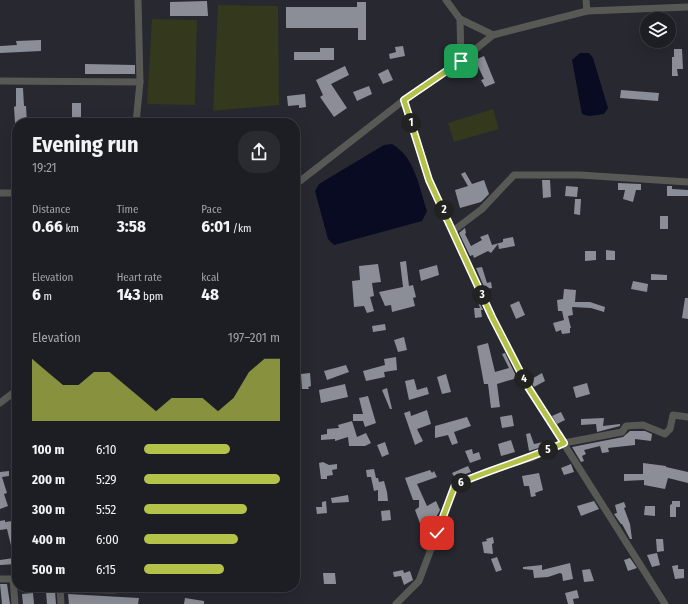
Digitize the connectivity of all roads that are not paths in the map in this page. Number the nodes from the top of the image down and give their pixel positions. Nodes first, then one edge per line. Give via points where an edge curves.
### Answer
1 (138, 0) edge
2 (446, 0) edge
3 (586, 0) edge
4 (688, 7) edge
5 (587, 11) junction
6 (460, 19) junction
7 (493, 35) junction
8 (461, 61) junction
9 (0, 81) edge
10 (140, 82) junction
11 (404, 100) junction
12 (136, 118) edge
13 (300, 182) edge
14 (688, 182) edge
15 (0, 193) edge
16 (12, 193) edge
17 (453, 231) junction
18 (12, 394) edge
19 (0, 403) edge
20 (688, 417) edge
21 (564, 443) junction
22 (0, 579) edge
23 (12, 579) edge
24 (15, 592) edge
25 (60, 592) edge
26 (15, 604) edge
27 (61, 604) edge
28 (396, 604) edge
29 (665, 604) edge

1 - 10 street
2 - 6 street
3 - 5 street
4 - 5 street
5 - 7 street
6 - 7 street
6 - 8 street
7 - 8 street
8 - 11 street
9 - 10 street
10 - 12 street
11 - 13 street
11 - 17 street via 429,180
14 - 17 street via 580,175 514,175 482,209
15 - 16 street
17 - 21 street via 492,317 528,387
18 - 19 street
20 - 21 street via 673,415 670,429 665,434 643,425 626,426 622,432
21 - 28 street via 531,458 488,471 455,485 419,581
21 - 29 street
22 - 23 street
24 - 26 street
25 - 27 street

